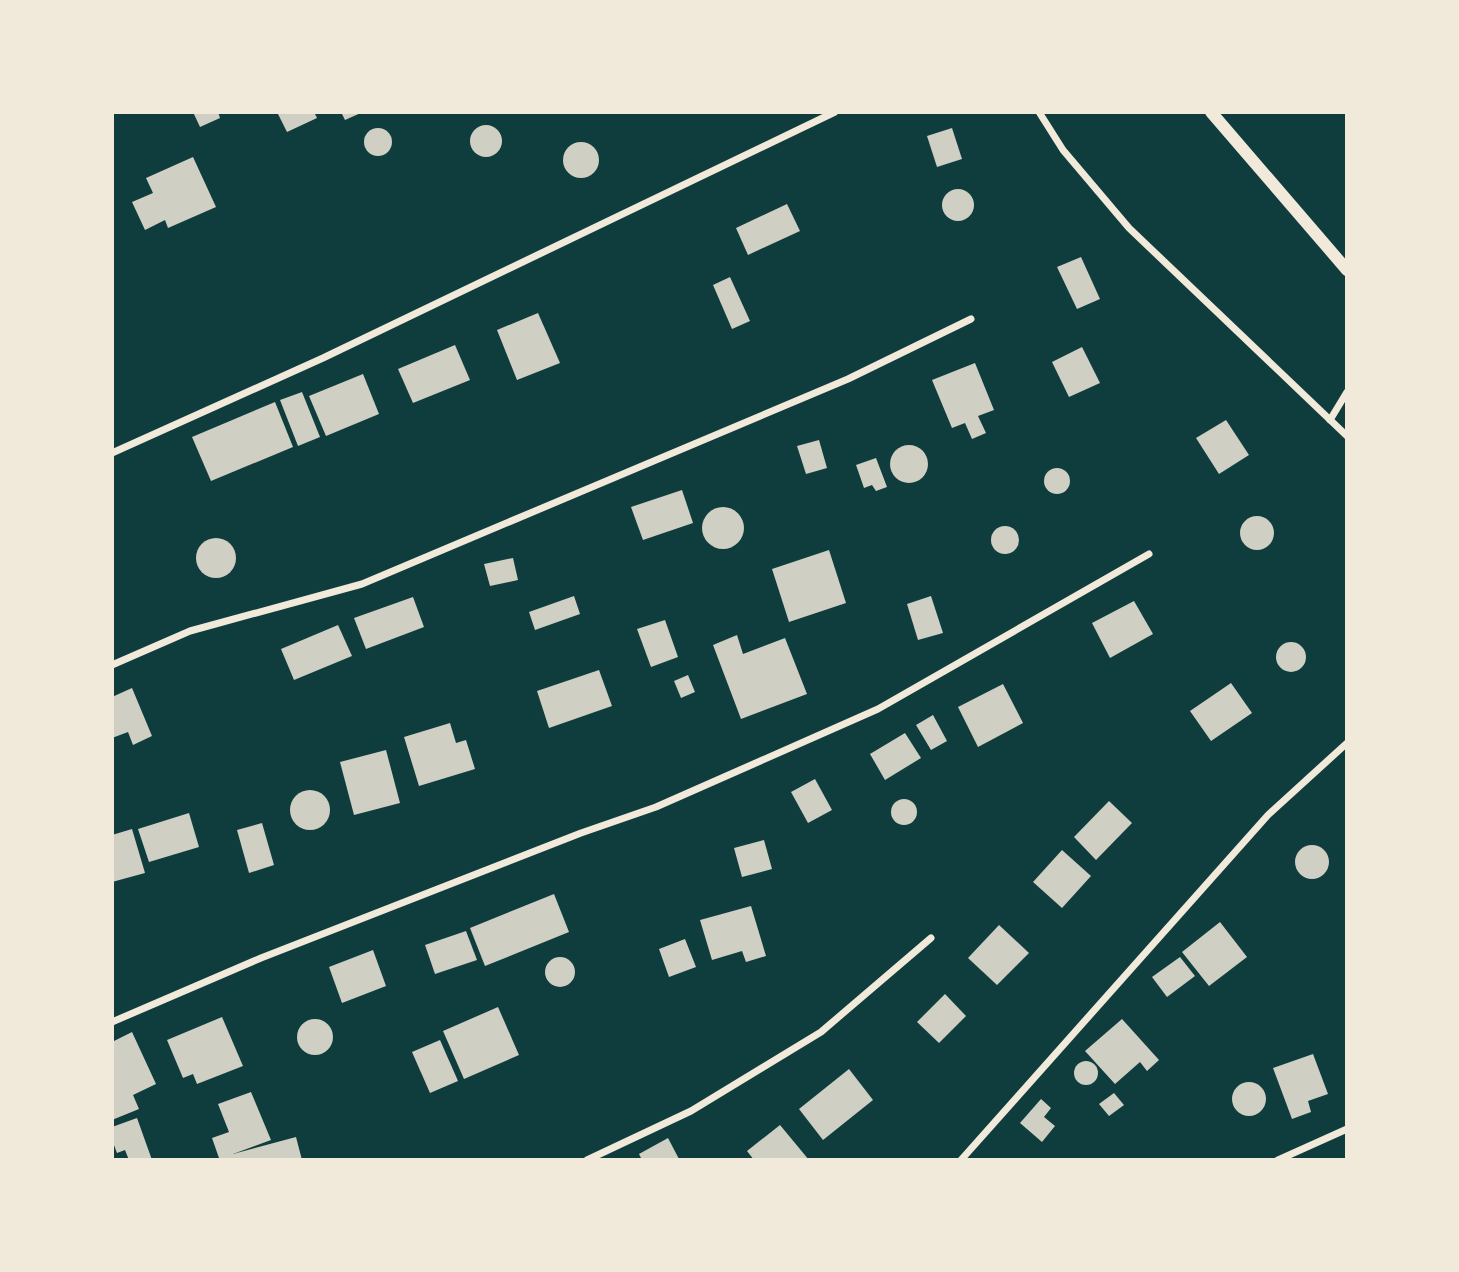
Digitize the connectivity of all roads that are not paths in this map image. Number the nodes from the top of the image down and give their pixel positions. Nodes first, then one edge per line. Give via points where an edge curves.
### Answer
1 (835, 112) edge
2 (1039, 112) edge
3 (1211, 112) edge
4 (1347, 270) edge
5 (971, 319) dead end
6 (1347, 392) edge
7 (1330, 420) junction
8 (1347, 436) edge
9 (112, 453) edge
10 (1149, 554) dead end
11 (112, 665) edge
12 (1347, 743) edge
13 (931, 938) dead end
14 (112, 1022) edge
15 (1347, 1129) edge
16 (587, 1160) edge
17 (961, 1160) edge
18 (1278, 1160) edge

1 - 9 street via 323,358
2 - 7 street via 1063,150 1129,228
3 - 4 street
5 - 11 street via 848,379 362,584 190,631
6 - 7 street
7 - 8 street
10 - 14 street via 877,709 656,807 274,953
12 - 17 street via 1268,815
13 - 16 street via 821,1032 691,1111
15 - 18 street

